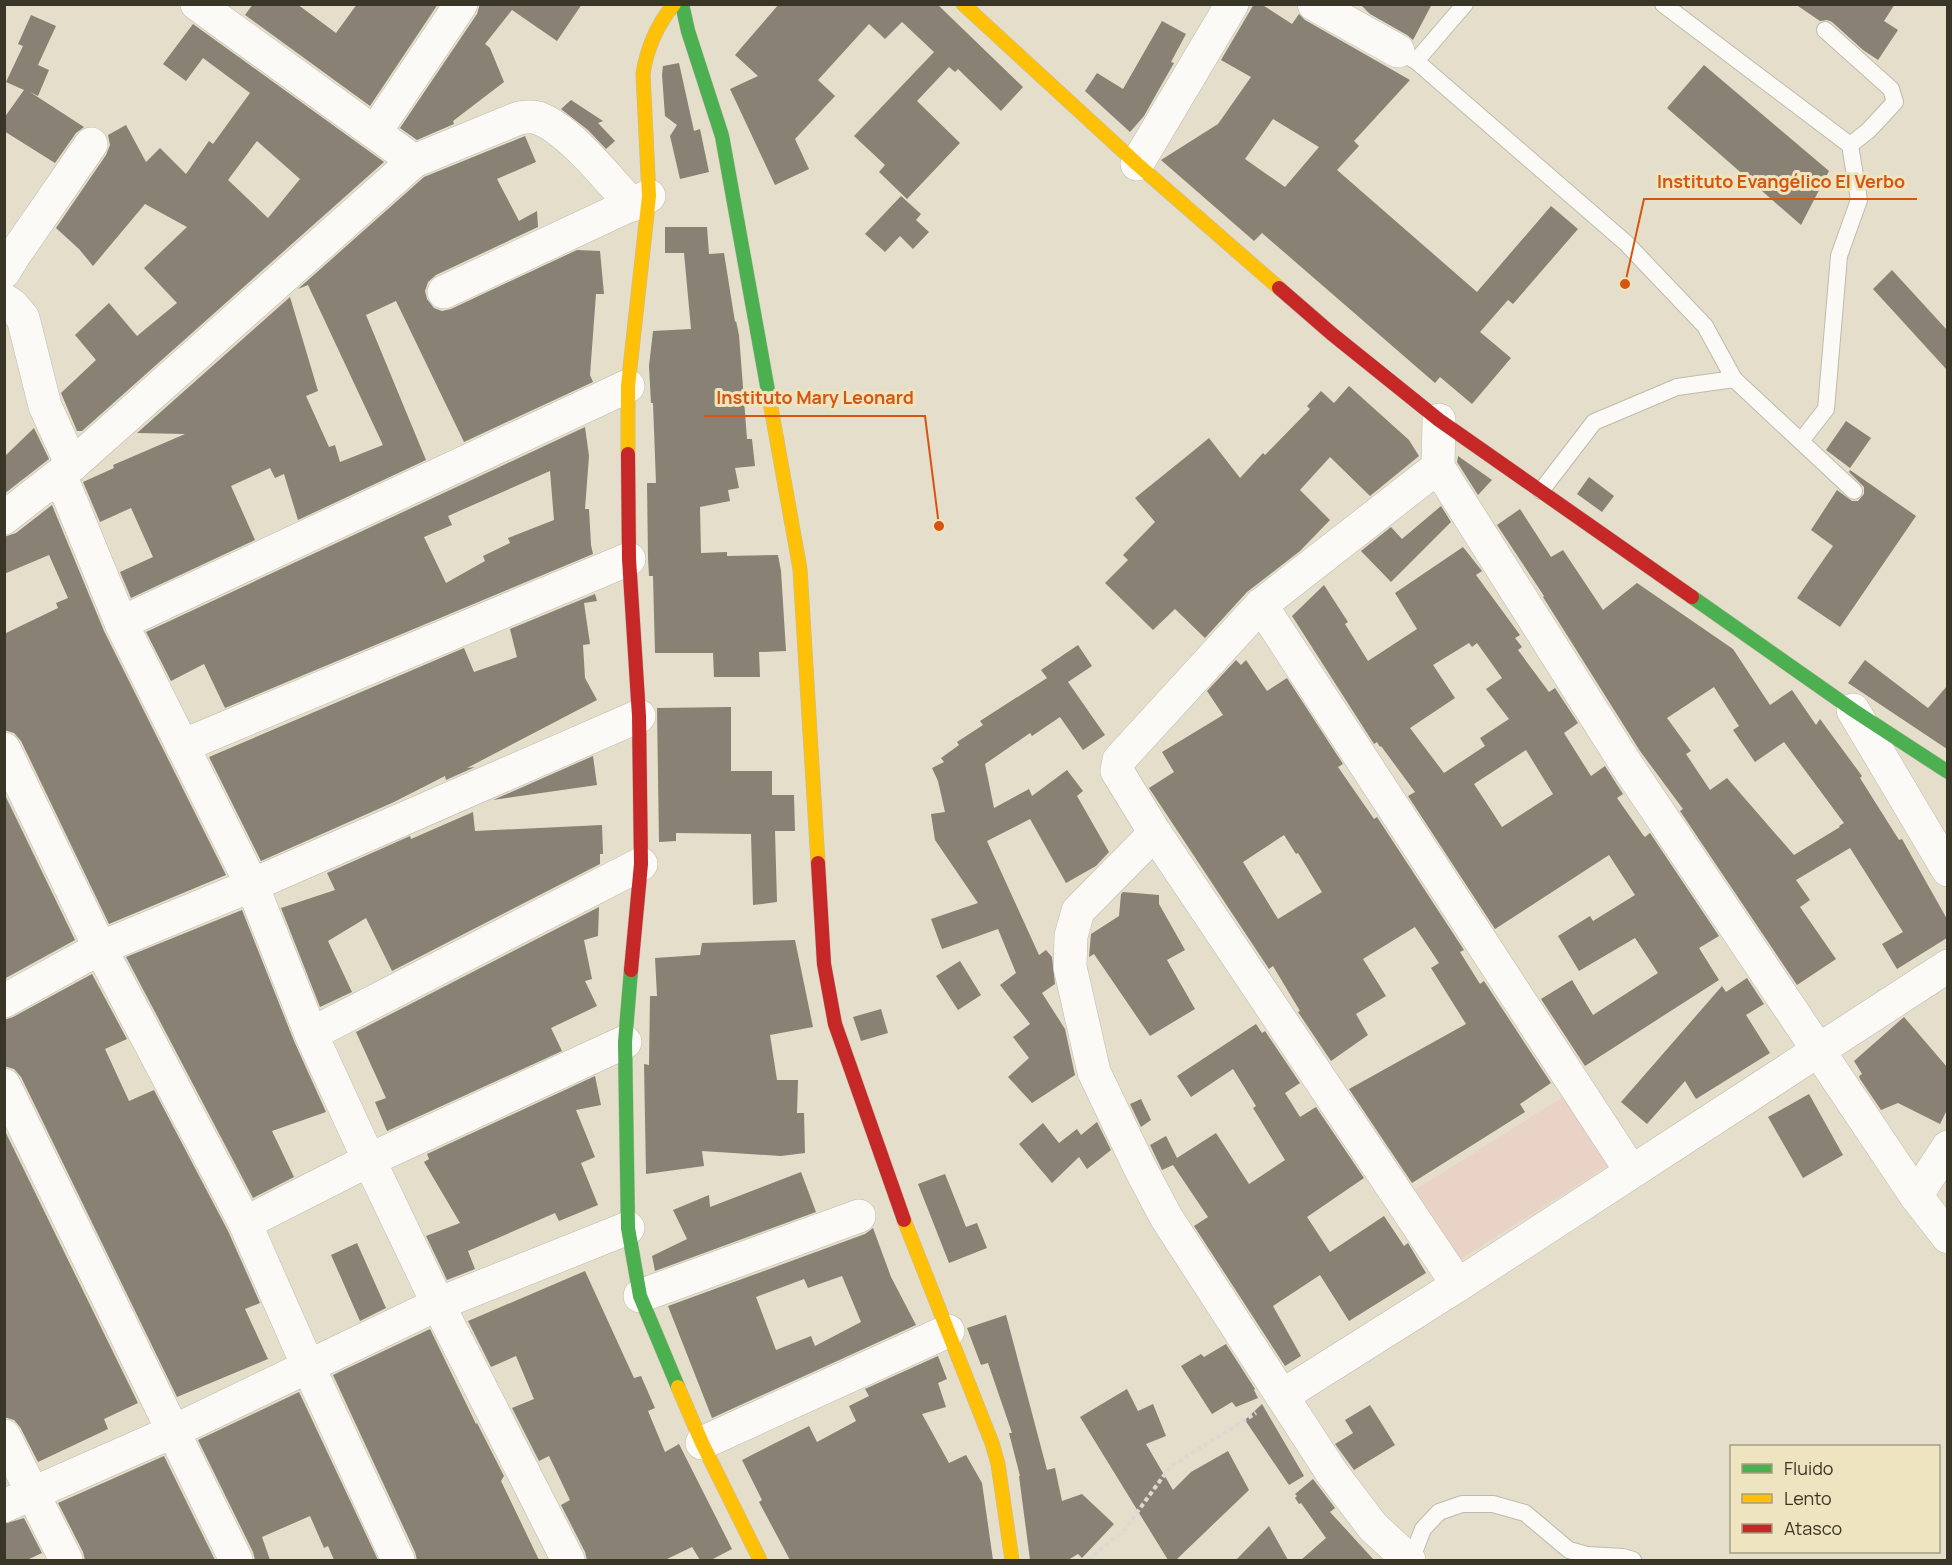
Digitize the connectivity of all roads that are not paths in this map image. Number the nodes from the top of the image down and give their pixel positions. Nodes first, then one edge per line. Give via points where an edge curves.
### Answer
1 (461, 4) edge
2 (674, 4) edge
3 (682, 4) edge
4 (963, 4) edge
5 (1232, 4) edge
6 (1314, 4) edge
7 (1465, 4) edge
8 (1663, 4) edge
9 (215, 10) edge
10 (1825, 30) dead end
11 (1407, 56) junction
12 (375, 132) junction
13 (91, 144) dead end
14 (1850, 145) junction
15 (414, 161) junction
16 (1137, 164) junction
17 (640, 201) junction
18 (4, 272) edge
19 (444, 292) dead end
20 (4, 300) edge
21 (1734, 379) junction
22 (628, 386) junction
23 (1439, 420) junction
24 (1801, 441) junction
25 (72, 465) junction
26 (1438, 467) junction
27 (45, 487) junction
28 (1854, 490) dead end
29 (1541, 491) junction
30 (4, 518) edge
31 (629, 559) junction
32 (1261, 605) junction
33 (121, 623) junction
34 (1853, 710) junction
35 (639, 716) junction
36 (182, 746) junction
37 (4, 749) edge
38 (1947, 772) edge
39 (1155, 833) junction
40 (641, 864) junction
41 (1947, 870) edge
42 (252, 885) junction
43 (100, 948) junction
44 (1947, 966) edge
45 (4, 1001) edge
46 (310, 1034) junction
47 (625, 1042) junction
48 (1819, 1051) junction
49 (4, 1085) edge
50 (1947, 1147) edge
51 (369, 1160) junction
52 (1630, 1171) junction
53 (1916, 1196) junction
54 (859, 1216) dead end
55 (245, 1223) junction
56 (628, 1228) junction
57 (1947, 1237) edge
58 (1458, 1285) junction
59 (640, 1296) junction
60 (438, 1304) junction
61 (948, 1331) junction
62 (308, 1366) junction
63 (1282, 1396) junction
64 (174, 1431) junction
65 (4, 1436) edge
66 (702, 1443) junction
67 (34, 1492) junction
68 (4, 1506) edge
69 (66, 1560) edge
70 (236, 1560) edge
71 (398, 1560) edge
72 (568, 1560) edge
73 (760, 1560) edge
74 (1012, 1560) edge
75 (1410, 1560) edge
76 (1633, 1560) edge

1 - 12 street
2 - 17 street via 652,36 645,58
3 - 61 street via 722,136 800,569 829,998 897,1202
4 - 16 street
5 - 16 street
6 - 11 street
7 - 11 lane
8 - 14 lane
9 - 12 street
10 - 14 lane via 1891,89 1895,102
11 - 21 lane via 1626,243 1705,326
12 - 15 street
13 - 18 street
14 - 24 lane via 1859,200 1839,256 1826,409
15 - 17 street via 519,118 536,117 552,125
15 - 25 street
16 - 23 street via 1332,334
17 - 19 street
17 - 22 street
20 - 25 street via 23,318 45,406
21 - 24 lane
21 - 29 lane via 1677,387 1594,422
22 - 31 street
22 - 33 street
23 - 26 street
23 - 29 street
24 - 28 lane
25 - 27 street
26 - 32 street
26 - 48 street via 1624,760
27 - 30 street
27 - 33 street via 63,482
29 - 34 street
31 - 35 street
31 - 36 street
32 - 39 street via 1119,759 1117,771
32 - 52 street
33 - 36 street
34 - 38 street
34 - 41 street
35 - 40 street
35 - 42 street
36 - 42 street
37 - 43 street
39 - 58 street
39 - 63 street via 1078,911 1071,936 1070,967 1094,1072 1139,1166 1166,1217
40 - 46 street
40 - 47 street
42 - 43 street
42 - 46 street
43 - 45 street
43 - 55 street
44 - 48 street
46 - 51 street
47 - 51 street
47 - 56 street
48 - 52 street
48 - 53 street
49 - 64 street
50 - 53 street
51 - 55 street
51 - 60 street
52 - 58 street
53 - 57 street
54 - 59 street
55 - 62 street
56 - 59 street
56 - 60 street
58 - 63 street
59 - 66 street
60 - 62 street
60 - 72 street
61 - 66 street
61 - 74 street via 998,1464
62 - 64 street
62 - 71 street
63 - 75 street via 1373,1527
64 - 67 street
64 - 70 street
65 - 67 street
66 - 73 street
67 - 68 street
67 - 69 street
75 - 76 lane via 1423,1529 1439,1512 1462,1504 1493,1504 1525,1513 1569,1550

